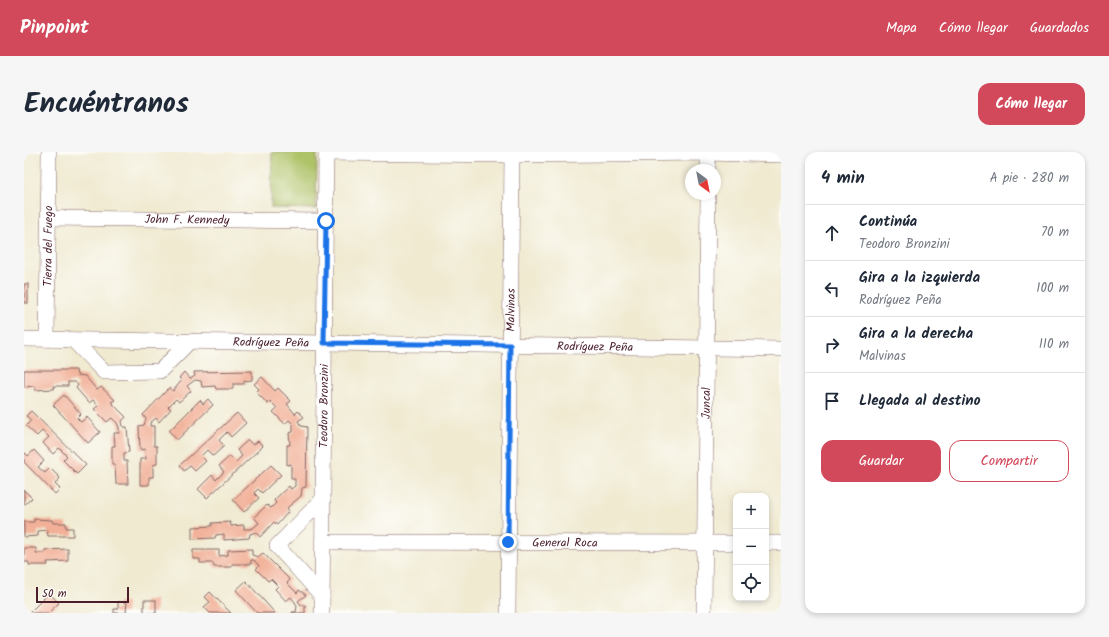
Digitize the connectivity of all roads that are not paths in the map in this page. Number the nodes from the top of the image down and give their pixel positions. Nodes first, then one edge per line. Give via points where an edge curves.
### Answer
1 (49, 152) edge
2 (326, 152) edge
3 (512, 153) edge
4 (708, 153) edge
5 (781, 155) edge
6 (708, 164) edge
7 (708, 200) edge
8 (48, 218) junction
9 (326, 221) junction
10 (24, 339) edge
11 (47, 339) junction
12 (73, 340) junction
13 (190, 341) junction
14 (324, 343) junction
15 (510, 345) junction
16 (706, 348) junction
17 (781, 349) edge
18 (323, 499) junction
19 (323, 542) junction
20 (508, 542) junction
21 (704, 543) junction
22 (733, 543) edge
23 (769, 543) edge
24 (781, 543) edge
25 (322, 596) junction
26 (322, 613) edge
27 (508, 613) edge
28 (704, 613) edge

1 - 8 street, Tierra del Fuego
2 - 3 street
2 - 9 street, Teodoro Bronzini
3 - 4 street
3 - 15 street, Malvinas
4 - 5 street
4 - 6 street
7 - 16 street, Juncal
8 - 9 street, John F. Kennedy
8 - 11 street, Tierra del Fuego
9 - 14 street, Teodoro Bronzini
10 - 11 street, Rodríguez Peña
11 - 12 street, Rodríguez Peña
12 - 13 street, Rodríguez Peña
12 - 13 street via 104,372 160,371
13 - 14 street, Rodríguez Peña
14 - 15 street, Rodríguez Peña
14 - 18 street, Teodoro Bronzini
15 - 16 street, Rodríguez Peña
15 - 20 street, Malvinas
16 - 17 street, Rodríguez Peña
16 - 21 street, Juncal
18 - 19 street, Teodoro Bronzini
18 - 25 street via 277,546
19 - 20 street, General Roca
19 - 25 street, Teodoro Bronzini
20 - 21 street, General Roca
20 - 27 street, Malvinas
21 - 22 street, General Roca
21 - 28 street, Juncal
23 - 24 street
25 - 26 street, Teodoro Bronzini

